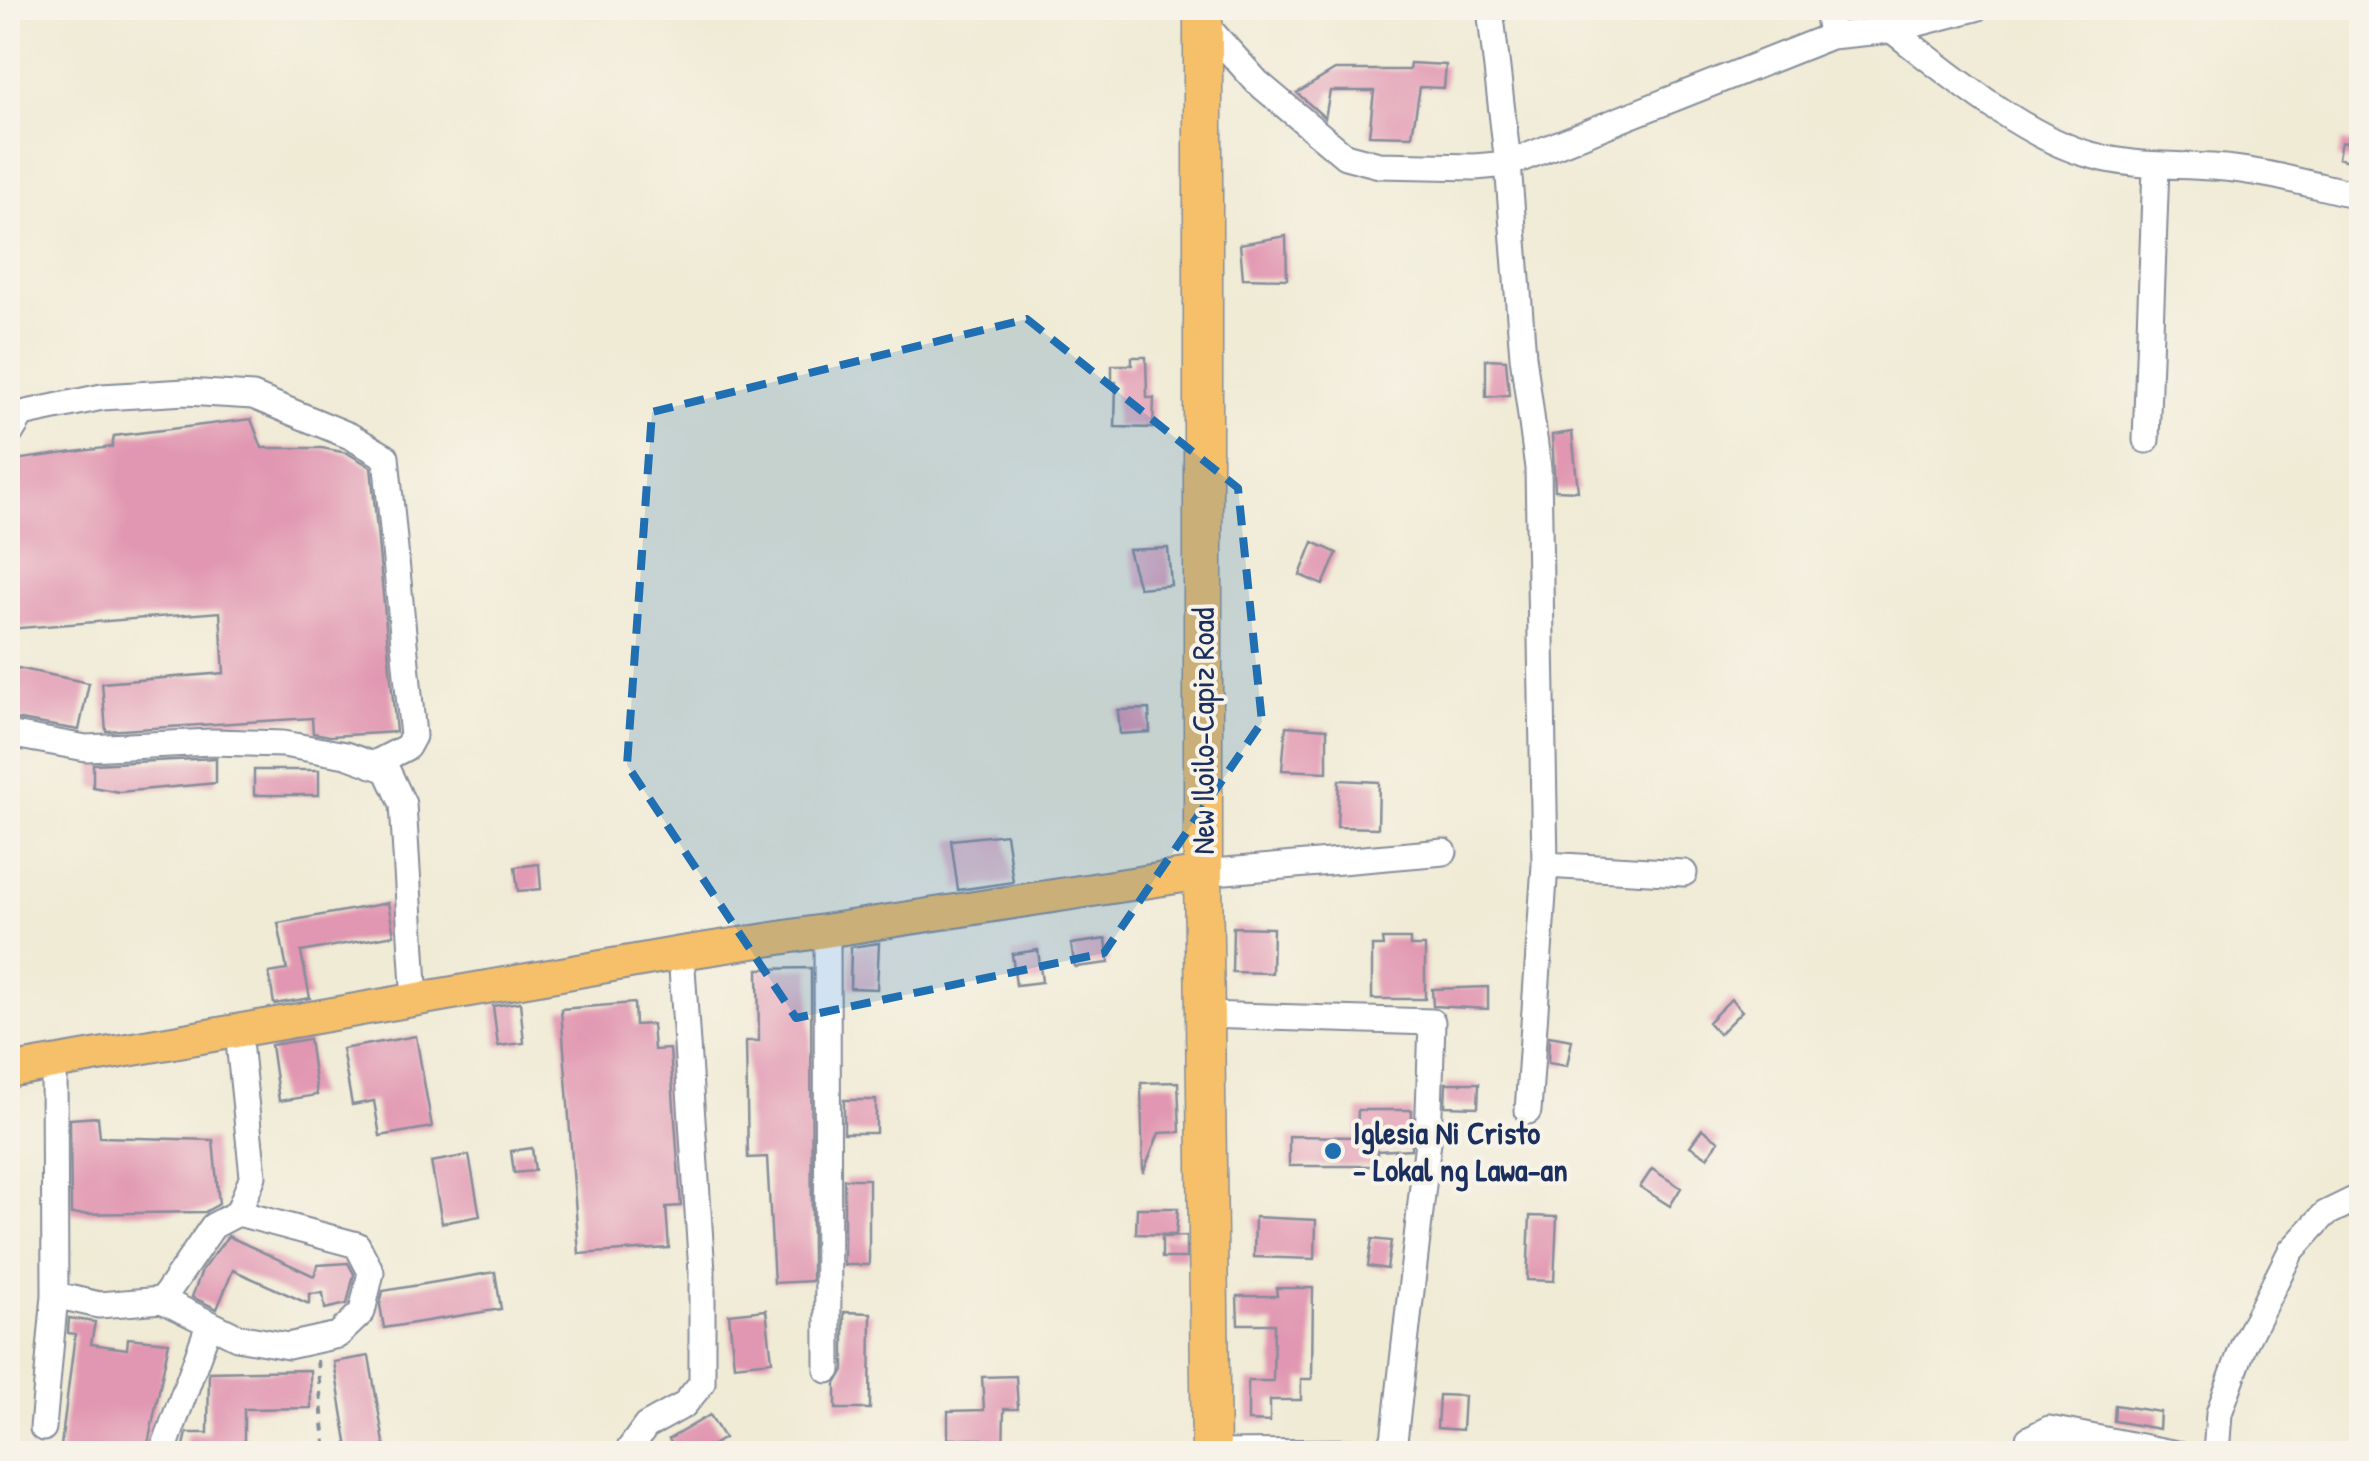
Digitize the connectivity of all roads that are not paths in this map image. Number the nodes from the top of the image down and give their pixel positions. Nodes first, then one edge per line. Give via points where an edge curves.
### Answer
1 (1490, 8) edge
2 (1826, 8) edge
3 (1976, 8) edge
4 (1203, 15) edge
5 (1892, 30) junction
6 (1831, 36) junction
7 (1508, 164) junction
8 (2156, 167) junction
9 (2362, 196) edge
10 (8, 436) edge
11 (2146, 440) dead end
12 (8, 734) edge
13 (372, 765) junction
14 (1444, 852) dead end
15 (1546, 865) junction
16 (1204, 873) junction
17 (1684, 873) dead end
18 (827, 930) junction
19 (682, 953) junction
20 (415, 1002) junction
21 (1205, 1014) junction
22 (238, 1032) junction
23 (54, 1064) junction
24 (8, 1072) edge
25 (1528, 1111) dead end
26 (2362, 1196) edge
27 (238, 1213) junction
28 (55, 1295) junction
29 (162, 1300) junction
30 (209, 1325) junction
31 (828, 1370) dead end
32 (43, 1428) dead end
33 (2135, 1450) edge
34 (1211, 1453) edge
35 (162, 1454) edge
36 (626, 1454) edge
37 (2027, 1454) edge
38 (2177, 1454) edge
39 (2216, 1454) edge

1 - 7 street
2 - 6 street
3 - 5 street
4 - 7 street via 1257,82 1345,156 1379,165
4 - 16 highway, New Iloilo-Capiz Road
5 - 6 street
5 - 8 street via 2055,141
6 - 7 street
7 - 15 street via 1538,468
8 - 9 street via 2249,172
8 - 11 street
10 - 13 street via 22,414 102,397 186,392 253,396 386,457 412,736 407,747
12 - 13 street via 86,748 283,744
13 - 20 street via 386,770 402,804
14 - 16 street
15 - 17 street
15 - 25 street
16 - 18 main road
16 - 21 highway, New Iloilo-Capiz Road
18 - 19 main road
18 - 31 street
19 - 20 main road
19 - 36 street via 702,1272 702,1383 684,1406 646,1426
20 - 22 main road
21 - 34 highway, New Iloilo-Capiz Road
21 - 34 street via 1432,1022 1428,1142 1394,1441 1384,1452
22 - 23 main road
22 - 27 street via 253,1176
23 - 24 main road
23 - 28 street
26 - 39 street via 2325,1214 2291,1251 2244,1344 2219,1413
27 - 29 street via 213,1226
27 - 30 street via 357,1244 371,1272 362,1312 338,1335 288,1346
28 - 29 street via 99,1306
28 - 32 street
29 - 30 street
30 - 35 street
33 - 37 street via 2049,1429 2029,1439
33 - 38 street

